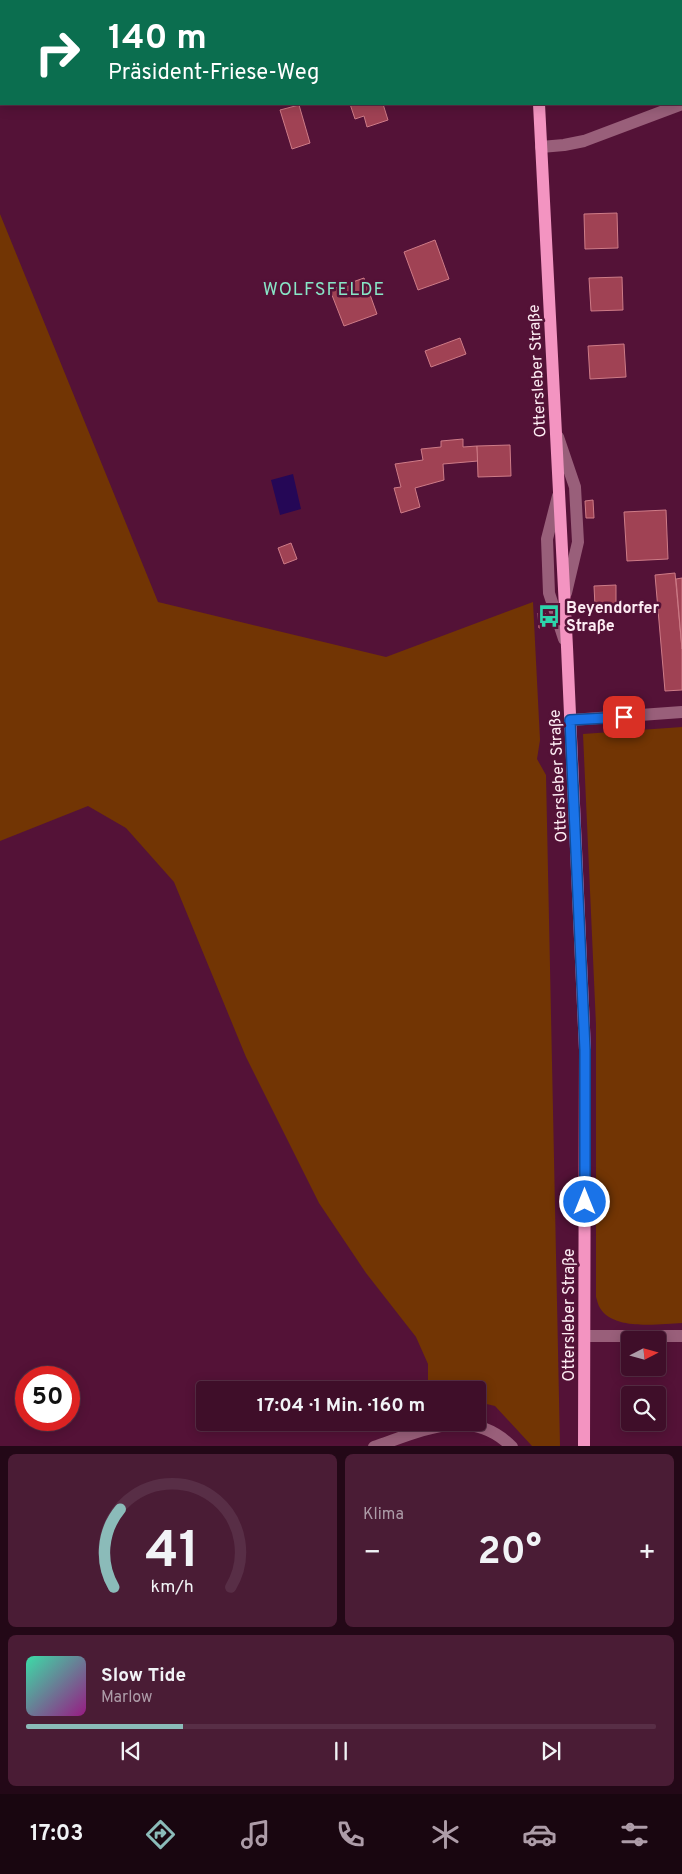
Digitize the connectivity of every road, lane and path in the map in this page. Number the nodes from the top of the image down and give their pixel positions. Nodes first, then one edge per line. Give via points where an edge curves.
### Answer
1 (539, 105) edge
2 (679, 105) edge
3 (542, 147) junction
4 (555, 428) junction
5 (559, 491) junction
6 (564, 600) junction
7 (567, 647) junction
8 (682, 712) edge
9 (570, 720) junction
10 (585, 1336) junction
11 (682, 1336) edge
12 (374, 1446) edge
13 (512, 1446) edge
14 (584, 1446) edge

1 - 3 main road, Ottersleber Straße
2 - 3 street via 584,141
3 - 4 main road, Ottersleber Straße
4 - 5 main road, Ottersleber Straße
4 - 6 street via 575,487 578,542
5 - 6 main road, Ottersleber Straße
5 - 7 street via 546,539 549,593
6 - 7 main road, Ottersleber Straße
7 - 9 main road, Ottersleber Straße
8 - 9 street
9 - 10 main road, Ottersleber Straße via 585,1050
10 - 11 street
10 - 14 main road, Ottersleber Straße
12 - 13 street via 431,1428 471,1424 492,1430

